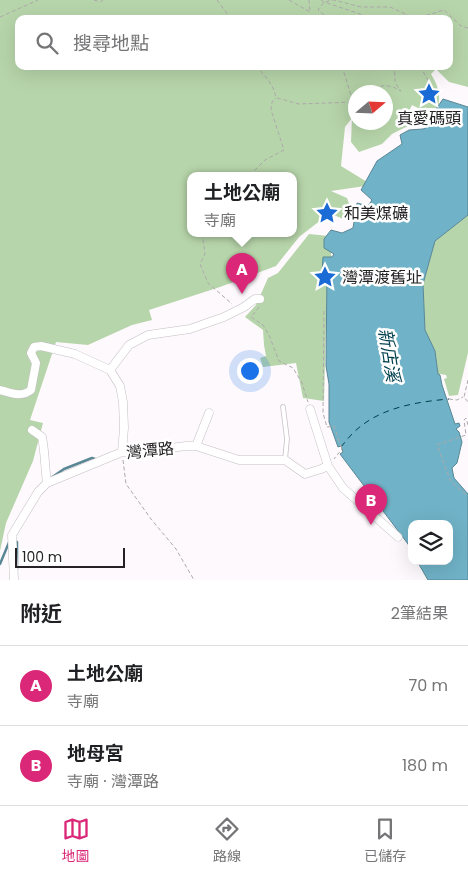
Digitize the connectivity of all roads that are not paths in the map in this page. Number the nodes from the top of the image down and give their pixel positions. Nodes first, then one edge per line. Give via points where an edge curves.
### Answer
1 (260, 299) road end
2 (110, 370) junction
3 (0, 390) edge
4 (283, 407) dead end
5 (310, 409) road end
6 (209, 413) dead end
7 (32, 430) dead end
8 (196, 446) junction
9 (122, 452) junction
10 (285, 460) junction
11 (328, 466) junction
12 (46, 483) junction
13 (398, 537) dead end
14 (14, 580) edge

1 - 2 street via 190,329 148,335 129,345
2 - 3 street via 75,354 41,346 31,353 36,364 31,390 20,395
2 - 9 street via 120,386 123,402
4 - 10 lane via 287,439
5 - 11 street
6 - 8 street
7 - 12 street via 42,437
8 - 9 street, 灣潭路
8 - 10 street, 灣潭路 via 239,460
9 - 12 street, 灣潭路
10 - 11 street via 305,474
11 - 13 street via 343,488
12 - 14 street via 12,535

